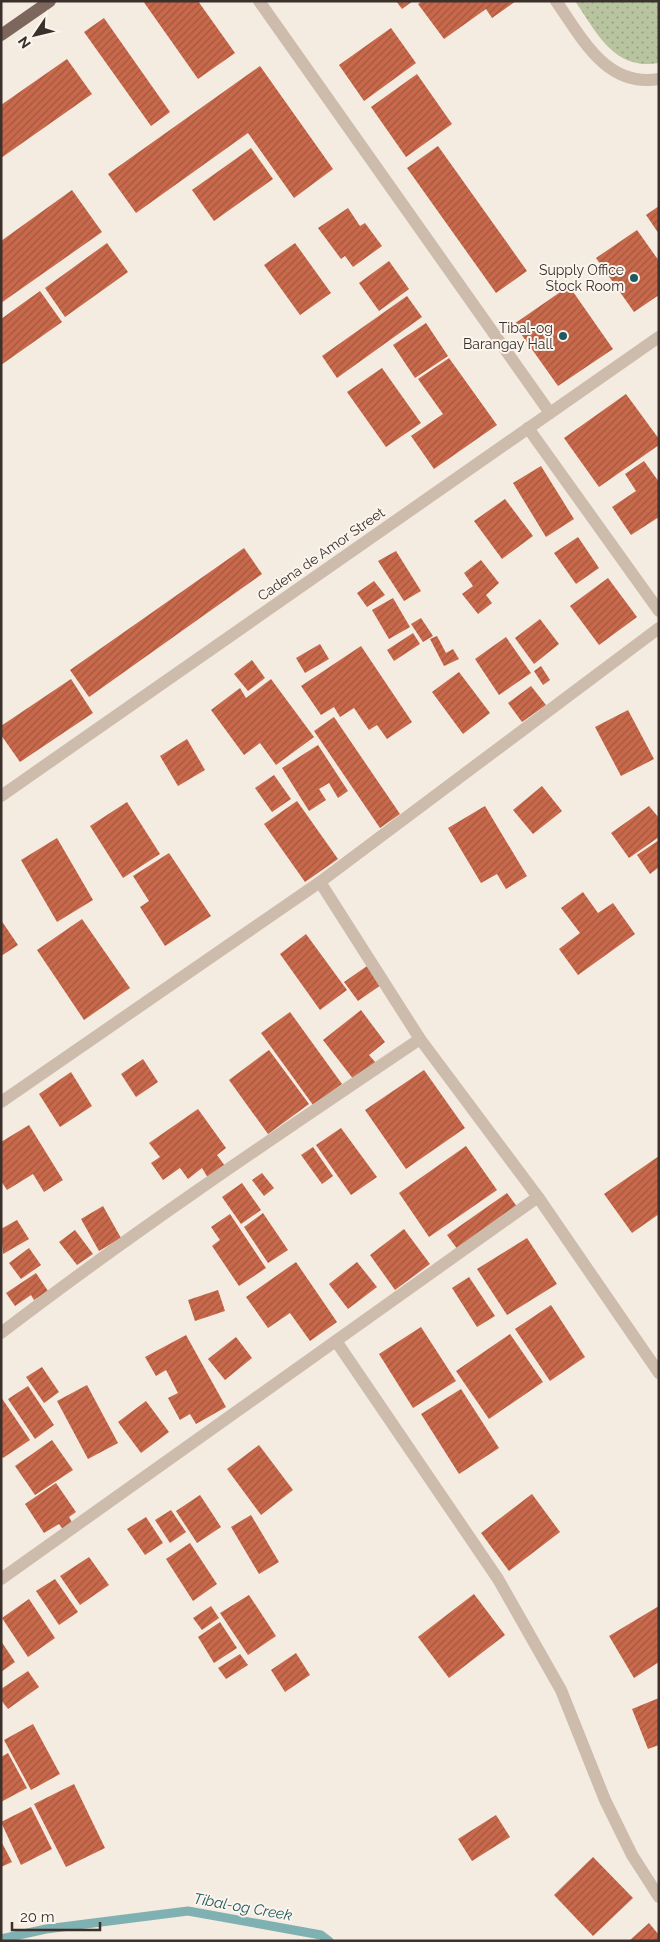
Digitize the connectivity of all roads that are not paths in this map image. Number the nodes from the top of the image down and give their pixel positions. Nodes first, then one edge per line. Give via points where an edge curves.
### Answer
1 (50, 1) edge
2 (259, 1) edge
3 (556, 1) edge
4 (1, 35) edge
5 (659, 79) edge
6 (659, 336) edge
7 (550, 413) junction
8 (528, 428) junction
9 (659, 611) edge
10 (659, 628) edge
11 (1, 796) edge
12 (320, 882) junction
13 (420, 1039) junction
14 (1, 1102) edge
15 (538, 1197) junction
16 (1, 1333) edge
17 (336, 1341) junction
18 (659, 1373) edge
19 (1, 1579) edge
20 (659, 1897) edge

1 - 4 main road
2 - 7 street
3 - 5 street via 603,64 622,76 645,81
6 - 7 street, Cadena de Amor Street
7 - 8 street, Cadena de Amor Street
8 - 9 street
8 - 11 street, Cadena de Amor Street
10 - 12 street
12 - 13 street
12 - 14 street
13 - 15 street
13 - 16 street via 81,1273
15 - 17 street
15 - 18 street
17 - 19 street
17 - 20 street via 498,1579 561,1690 605,1800 632,1855

